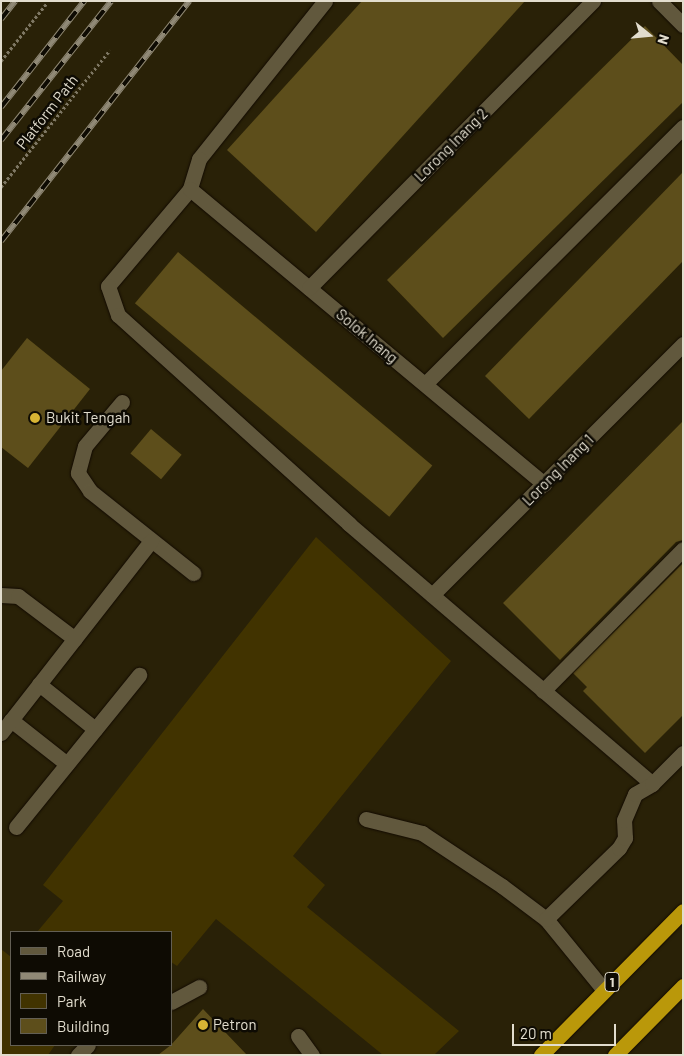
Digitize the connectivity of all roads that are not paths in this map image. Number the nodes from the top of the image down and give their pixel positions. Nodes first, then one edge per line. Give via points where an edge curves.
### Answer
1 (325, 1) edge
2 (659, 1) edge
3 (591, 2) edge
4 (683, 25) edge
5 (683, 127) edge
6 (190, 189) junction
7 (309, 288) junction
8 (683, 344) edge
9 (424, 384) junction
10 (122, 402) dead end
11 (544, 484) junction
12 (152, 541) junction
13 (683, 548) edge
14 (193, 573) dead end
15 (1, 595) edge
16 (432, 596) junction
17 (75, 639) junction
18 (139, 675) dead end
19 (39, 684) junction
20 (543, 690) junction
21 (11, 720) junction
22 (95, 729) junction
23 (1, 732) edge
24 (683, 753) edge
25 (67, 764) junction
26 (652, 784) junction
27 (366, 819) dead end
28 (16, 828) dead end
29 (683, 911) edge
30 (546, 919) junction
31 (683, 986) edge
32 (199, 987) dead end
33 (604, 990) junction
34 (172, 1001) edge
35 (298, 1036) dead end
36 (87, 1046) edge
37 (78, 1055) edge
38 (312, 1055) edge
39 (541, 1055) edge
40 (615, 1055) edge

1 - 6 street via 199,159
2 - 4 street
3 - 7 street, Lorong Inang 2
5 - 9 street
6 - 7 street, Solok Inang
6 - 16 street via 108,286 118,315
7 - 9 street, Solok Inang
8 - 11 street, Lorong Inang 1
9 - 11 street, Solok Inang
10 - 12 street via 85,446 78,473 90,491
11 - 16 street, Lorong Inang 1
12 - 14 street
12 - 17 street
13 - 20 street
15 - 17 street via 18,596
16 - 20 street
17 - 19 street
18 - 22 street
19 - 21 street
19 - 22 street
20 - 26 street
21 - 23 street
21 - 25 street
22 - 25 street
24 - 26 street
25 - 28 street
26 - 30 street via 635,794 624,820 625,838 619,848
27 - 30 street via 422,833
29 - 33 highway, 1
30 - 33 street
31 - 40 highway
32 - 34 street
33 - 39 highway, 1
35 - 38 street
36 - 37 street

